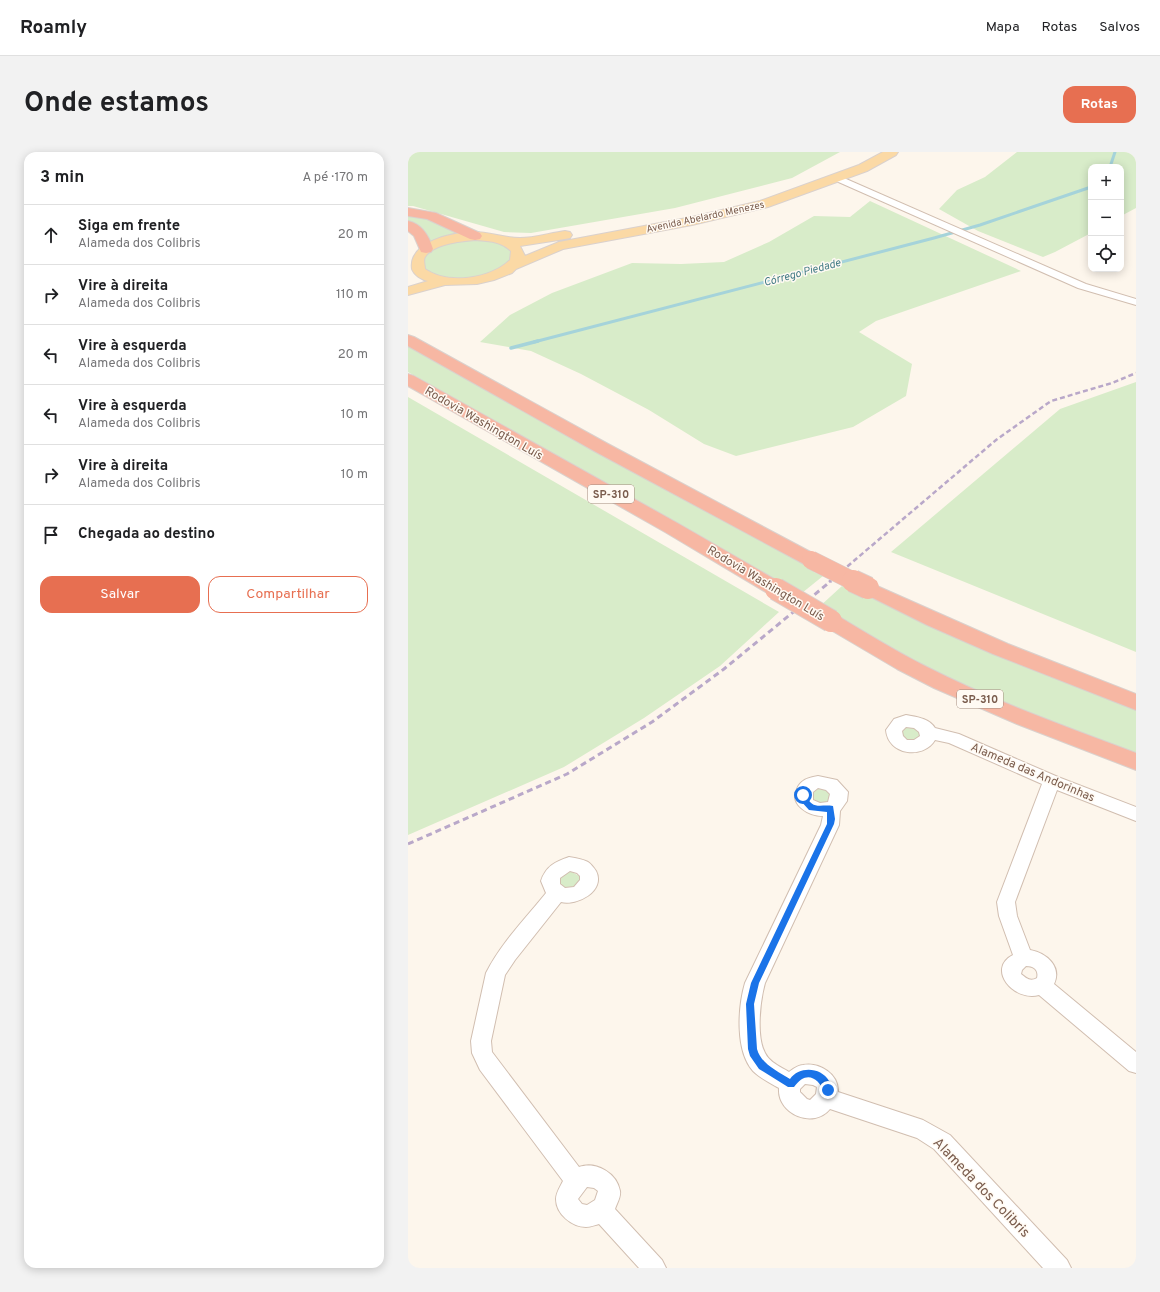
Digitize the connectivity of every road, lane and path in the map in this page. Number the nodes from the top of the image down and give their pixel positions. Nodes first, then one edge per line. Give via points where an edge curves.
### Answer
1 (869, 152) edge
2 (892, 152) edge
3 (837, 178) junction
4 (408, 212) edge
5 (408, 225) edge
6 (475, 236) junction
7 (505, 241) junction
8 (426, 249) junction
9 (416, 263) junction
10 (513, 266) junction
11 (408, 280) edge
12 (445, 281) junction
13 (408, 291) edge
14 (1136, 302) edge
15 (408, 340) edge
16 (408, 379) edge
17 (1136, 702) edge
18 (928, 733) dead end
19 (1136, 762) edge
20 (1052, 781) junction
21 (830, 808) dead end
22 (1136, 814) edge
23 (557, 893) dead end
24 (1136, 1064) edge
25 (576, 1181) junction
26 (602, 1211) junction
27 (654, 1268) edge
28 (1059, 1268) edge

1 - 7 main road, Avenida Abelardo Menezes via 824,173 774,191 702,210 521,242
2 - 3 main road, Avenida Abelardo Menezes via 863,168
3 - 10 main road, Avenida Abelardo Menezes via 793,195 733,212 559,246
3 - 14 street via 1082,286
4 - 6 highway via 431,216
5 - 8 highway via 415,228 423,238
6 - 7 main road, Avenida Abelardo Menezes
6 - 8 main road, Avenida Abelardo Menezes via 445,240
7 - 10 main road via 517,249 519,255
8 - 9 main road
9 - 11 main road
9 - 12 main road via 421,272
10 - 12 main road, Avenida Abelardo Menezes via 492,277 466,282
12 - 13 main road
15 - 17 highway, SP-310, bridge via 602,448 920,615
16 - 19 highway, Rodovia Washington Luís / SP-310, bridge via 922,673 1036,723
18 - 20 street, Alameda das Andorinhas via 953,738
20 - 22 street, Alameda das Andorinhas
20 - 24 street via 1006,902 1008,916 1024,958 1012,965 1011,972 1013,978 1026,988 1042,986
21 - 28 street, Alameda dos Colibris via 830,824 755,983 750,1004 754,1056 762,1066 791,1084 803,1074 812,1074 826,1082 827,1098 912,1126 937,1138
23 - 25 street via 496,973 481,1047 487,1064
25 - 26 street via 570,1188 568,1198 575,1213 584,1216
25 - 26 street via 584,1176 594,1176 608,1185 608,1203
26 - 27 street

